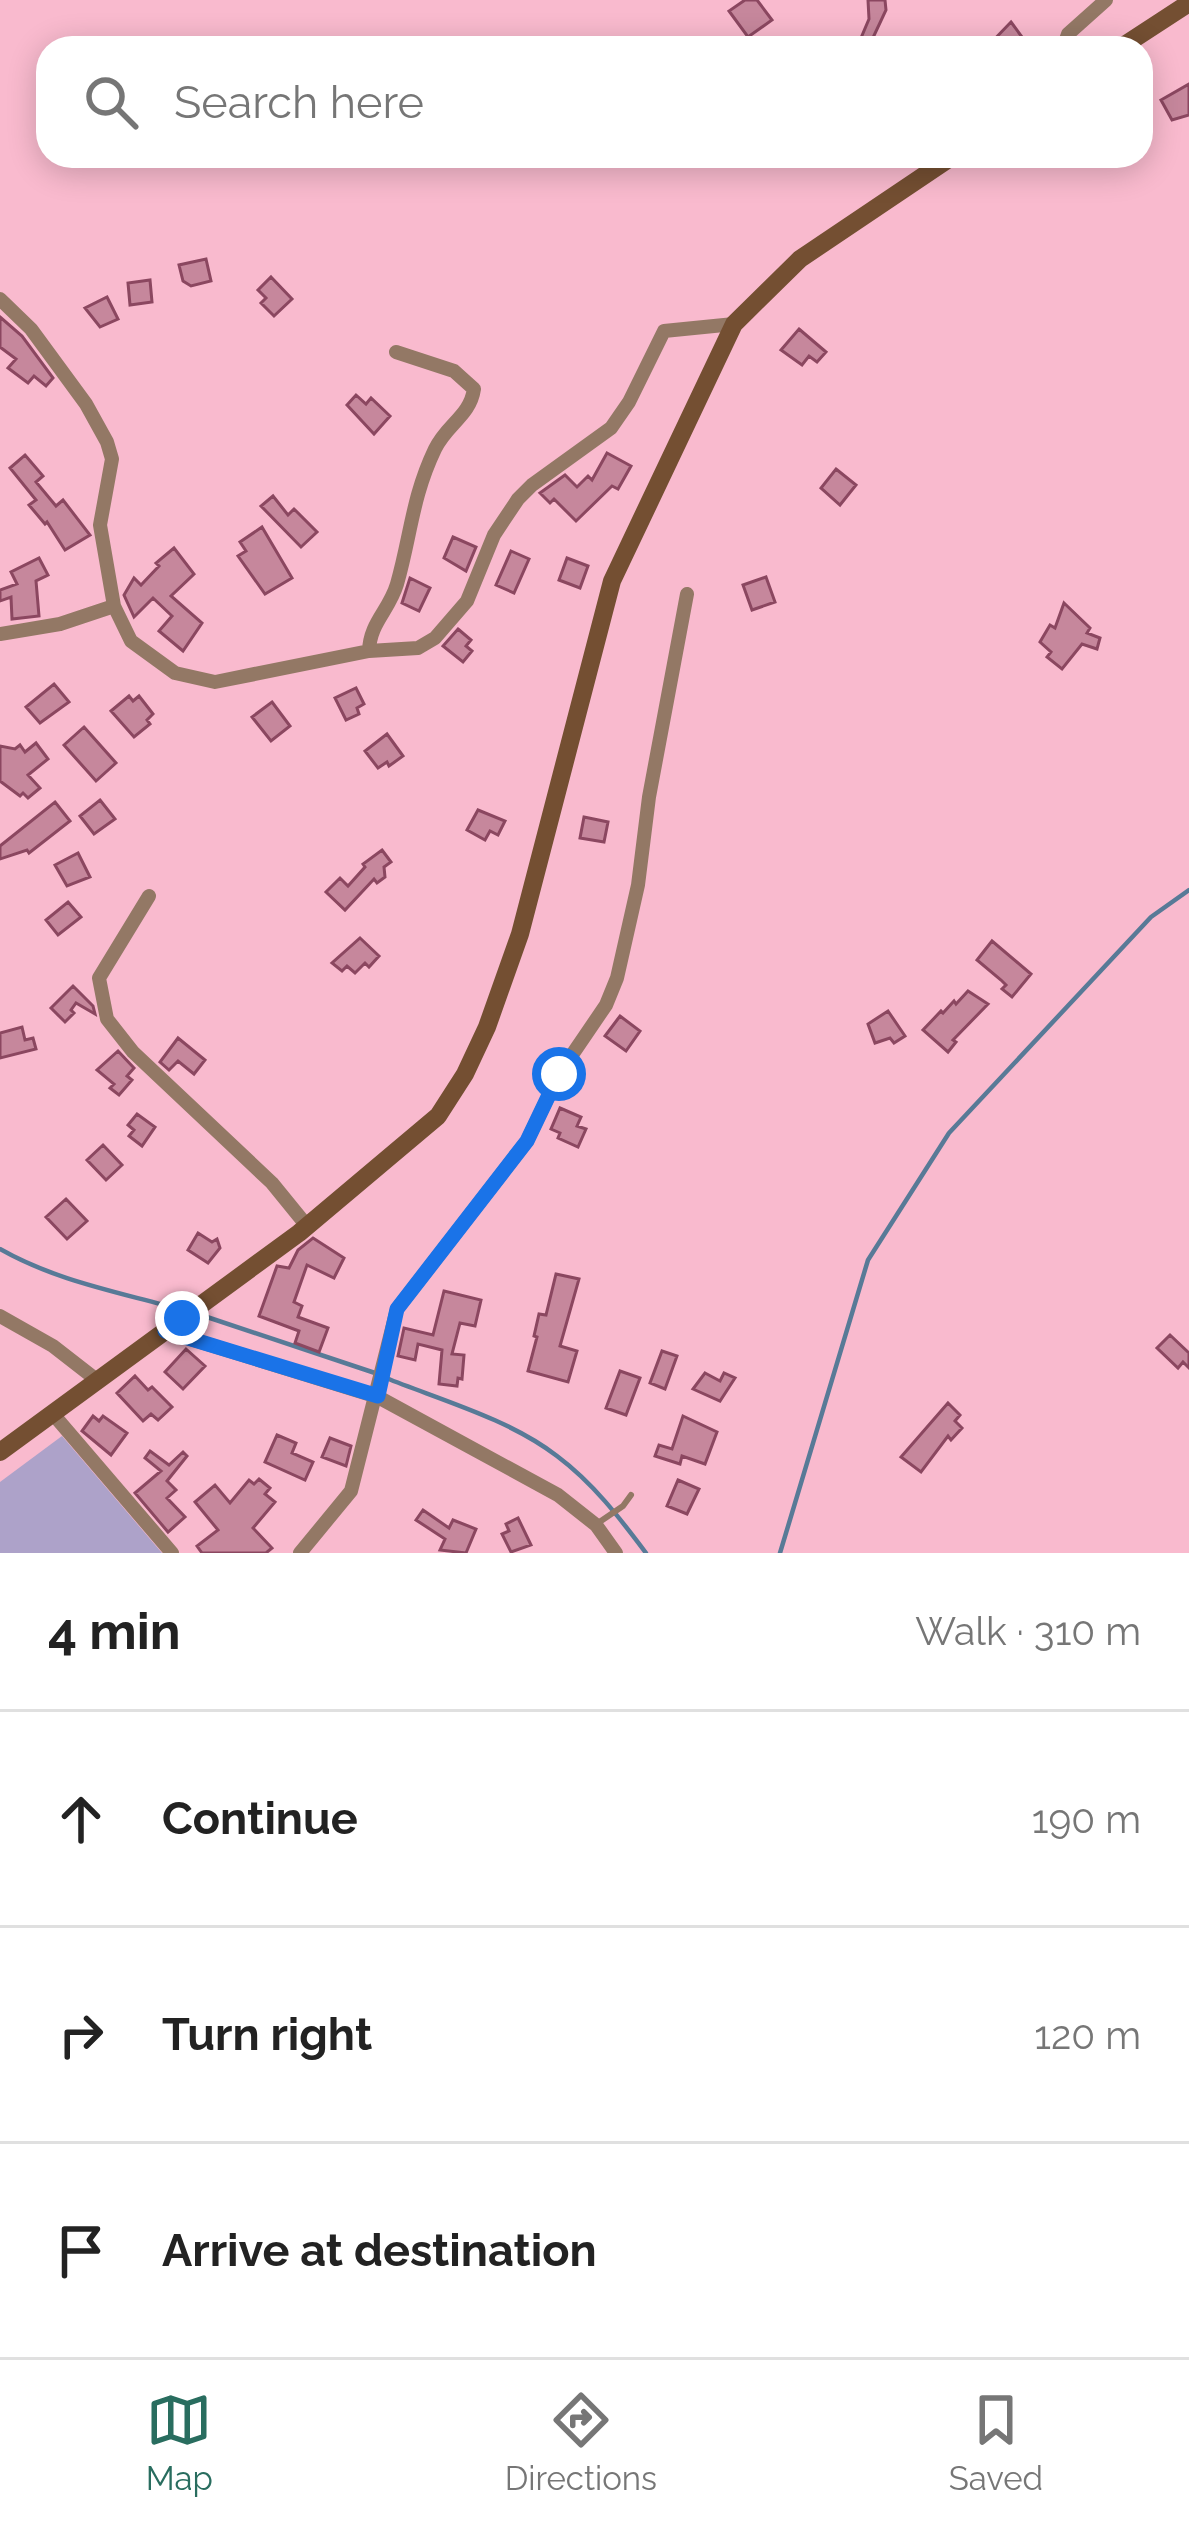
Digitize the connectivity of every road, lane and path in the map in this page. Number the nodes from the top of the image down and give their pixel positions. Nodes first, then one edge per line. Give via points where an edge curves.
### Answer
1 (1106, 0) edge
2 (1189, 3) edge
3 (1067, 36) edge
4 (1138, 36) edge
5 (934, 168) edge
6 (0, 298) edge
7 (734, 324) junction
8 (396, 352) dead end
9 (687, 593) dead end
10 (114, 605) junction
11 (0, 634) edge
12 (369, 651) junction
13 (149, 896) dead end
14 (307, 1226) junction
15 (0, 1316) edge
16 (165, 1331) junction
17 (98, 1381) junction
18 (381, 1383) junction
19 (53, 1414) junction
20 (0, 1452) edge
21 (631, 1495) dead end
22 (603, 1521) junction
23 (172, 1553) edge
24 (300, 1553) edge
25 (616, 1553) edge

1 - 3 street
2 - 4 main road
5 - 7 main road via 800,259
6 - 10 street via 31,329 106,442 112,459 100,525
7 - 12 street via 664,331 611,428 518,500 467,601 435,638 418,648
7 - 14 main road via 612,581 488,1028 438,1116
8 - 12 street via 454,371 474,388 471,406 445,430 417,486 397,586 370,631
9 - 18 street via 617,979 527,1141 397,1309
10 - 11 street
10 - 12 street via 131,641 176,673 215,682
13 - 14 street via 99,978 107,1019
14 - 16 main road
15 - 17 street
16 - 17 main road
16 - 18 street
17 - 19 main road
18 - 22 street
18 - 24 street via 351,1491
19 - 20 main road
19 - 23 street
21 - 22 lane
22 - 25 street

